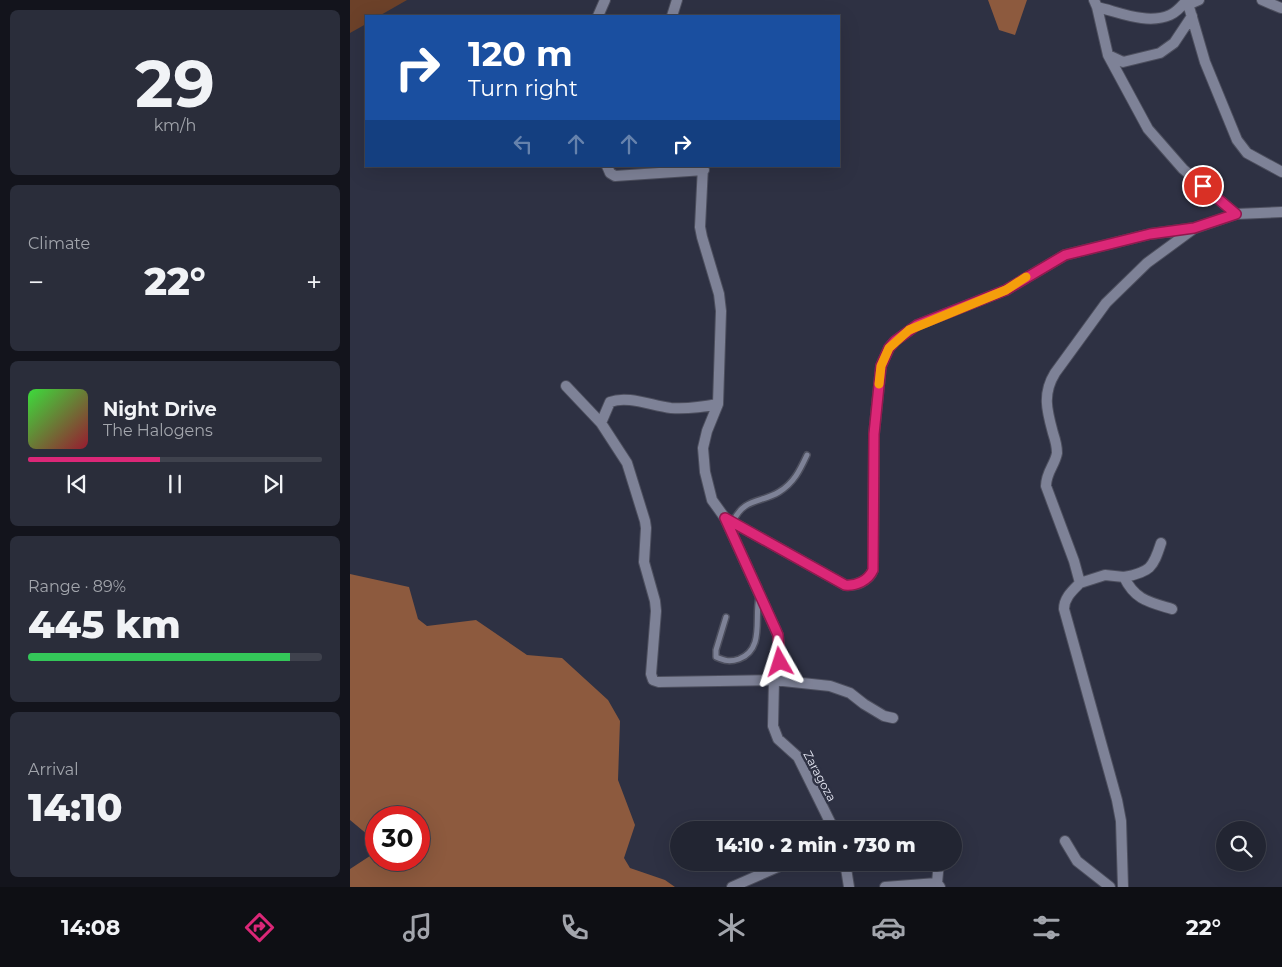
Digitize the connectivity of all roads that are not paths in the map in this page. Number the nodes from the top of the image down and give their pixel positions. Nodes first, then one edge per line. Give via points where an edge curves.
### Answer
1 (605, 0) edge
2 (677, 0) edge
3 (1188, 0) edge
4 (1199, 0) edge
5 (1262, 0) edge
6 (1095, 3) edge
7 (1281, 8) edge
8 (598, 15) edge
9 (672, 15) edge
10 (1192, 16) junction
11 (1108, 55) junction
12 (607, 168) edge
13 (704, 168) edge
14 (1282, 172) edge
15 (1282, 212) edge
16 (1236, 214) junction
17 (1194, 228) junction
18 (566, 386) dead end
19 (718, 404) junction
20 (601, 423) junction
21 (807, 455) dead end
22 (729, 520) junction
23 (1161, 543) dead end
24 (1124, 577) junction
25 (1080, 583) junction
26 (760, 594) junction
27 (1172, 609) dead end
28 (726, 617) dead end
29 (774, 680) junction
30 (893, 718) dead end
31 (830, 821) edge
32 (1065, 842) dead end
33 (768, 871) edge
34 (846, 871) edge
35 (939, 871) edge
36 (939, 885) edge
37 (732, 887) edge
38 (849, 887) edge
39 (885, 887) edge
40 (1110, 887) edge
41 (1123, 887) edge

1 - 8 street
2 - 9 street
3 - 4 street
3 - 6 street via 1168,16 1149,19
3 - 10 street
5 - 7 street
6 - 11 street
10 - 11 street via 1174,43 1160,53 1123,62
10 - 14 street via 1205,62 1237,140 1247,153
11 - 16 street via 1158,143 1182,169
12 - 13 street via 615,176
13 - 19 street via 700,227 721,311
15 - 16 street
16 - 17 street
17 - 22 street via 1150,234 1065,255 1006,290 917,325 895,341 881,366 874,434 873,570 865,581 845,585
17 - 25 street via 1147,263 1106,303 1049,383 1048,414 1056,452 1046,476 1046,486
18 - 20 street
19 - 20 street via 671,408 620,399 610,402
19 - 22 street, Zaragoza via 703,448 705,472 712,500
20 - 29 street via 627,463 645,521 644,562 656,601 650,674 653,680
21 - 22 lane via 793,481 772,496 743,507
22 - 26 street, Zaragoza
23 - 24 street via 1152,565 1139,574
24 - 25 street via 1105,575
24 - 27 street via 1135,595
25 - 41 street via 1067,598 1064,610 1117,800 1121,821
26 - 28 lane via 758,627 752,650 732,662 716,657
26 - 29 street, Zaragoza via 778,635 780,668
29 - 30 street via 830,686
29 - 31 street, Zaragoza via 774,732 798,757
32 - 40 street via 1078,861
33 - 37 street
34 - 38 street
35 - 36 street
36 - 39 street

